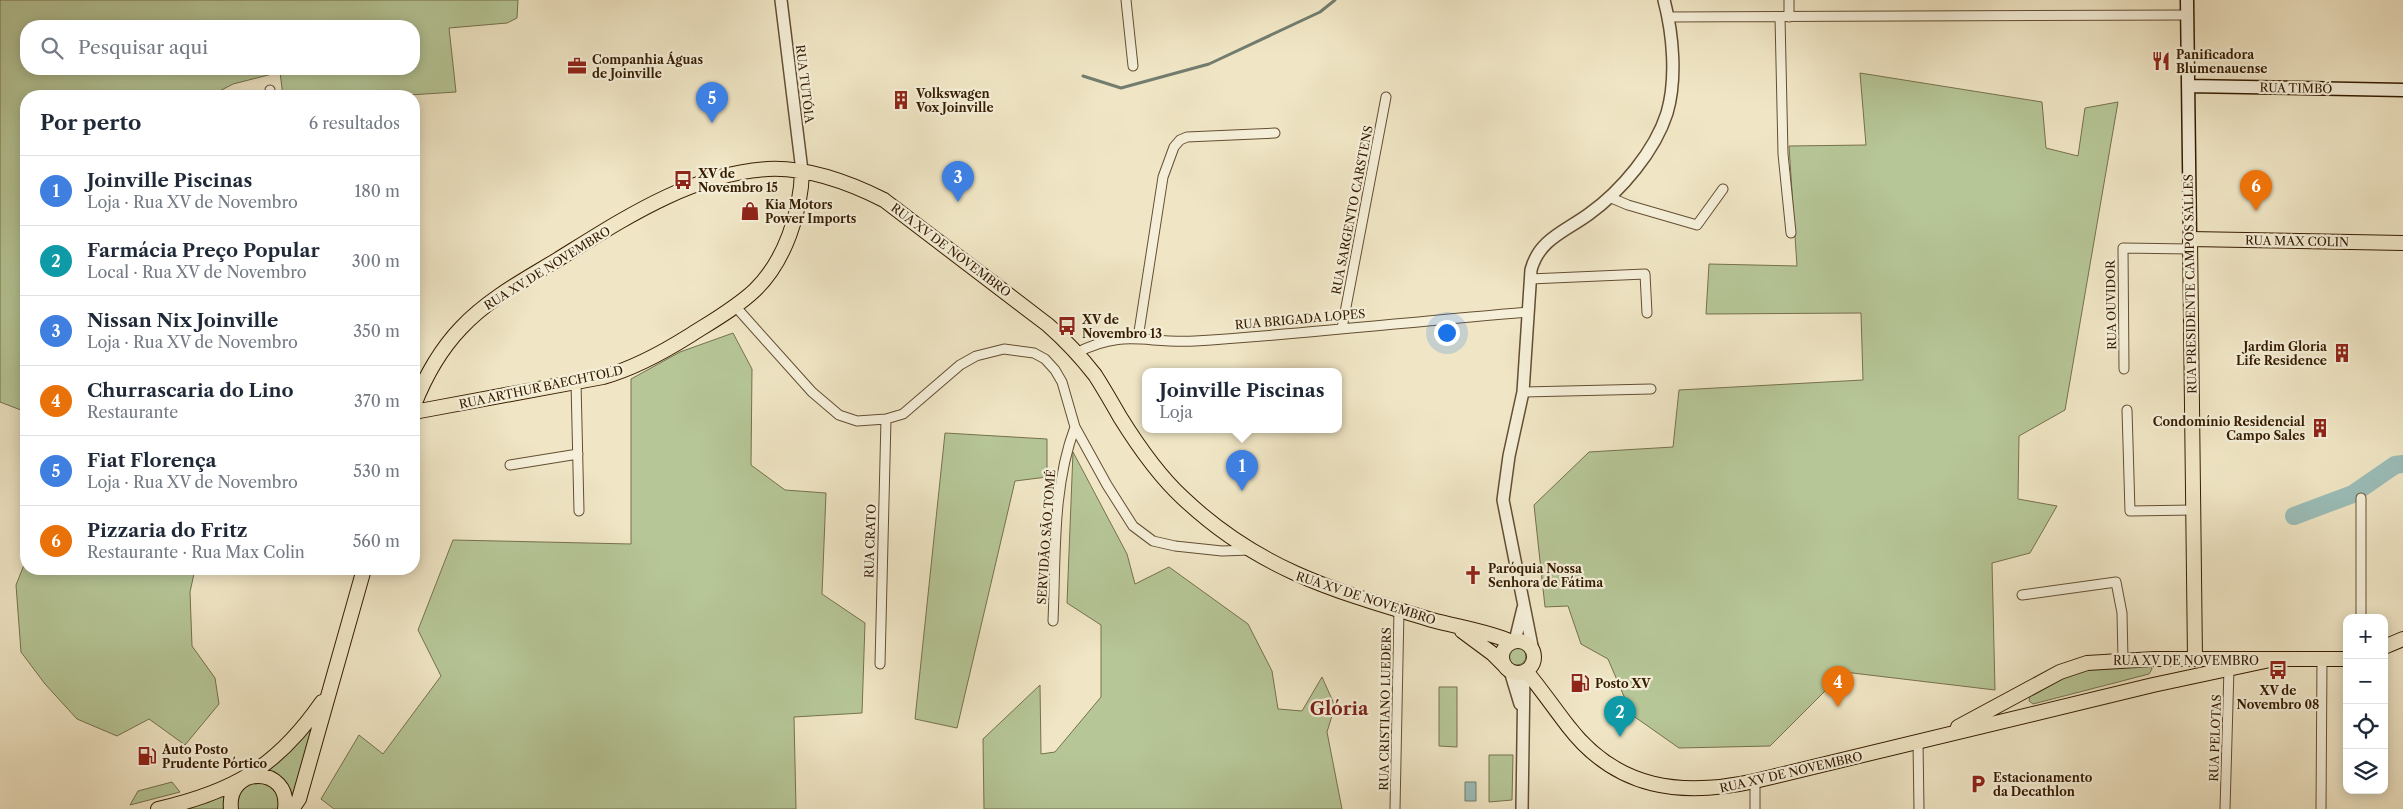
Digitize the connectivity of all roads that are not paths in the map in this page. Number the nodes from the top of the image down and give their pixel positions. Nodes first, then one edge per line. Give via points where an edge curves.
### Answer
1 (781, 0) edge
2 (1126, 0) edge
3 (1664, 0) edge
4 (1789, 0) edge
5 (2187, 0) edge
6 (2187, 15) junction
7 (1668, 17) junction
8 (1784, 17) junction
9 (1134, 66) dead end
10 (2188, 86) junction
11 (2403, 90) edge
12 (1386, 97) dead end
13 (1276, 134) dead end
14 (802, 171) junction
15 (1724, 189) dead end
16 (1609, 197) junction
17 (1791, 232) dead end
18 (2190, 244) junction
19 (2403, 244) edge
20 (1530, 279) junction
21 (735, 306) junction
22 (1528, 312) junction
23 (1647, 313) dead end
24 (1342, 328) junction
25 (1138, 338) junction
26 (1076, 353) junction
27 (2124, 369) dead end
28 (576, 382) junction
29 (1651, 390) dead end
30 (420, 391) edge
31 (1523, 392) junction
32 (2127, 410) dead end
33 (420, 411) edge
34 (886, 419) junction
35 (1075, 427) junction
36 (578, 454) junction
37 (510, 465) dead end
38 (2360, 498) dead end
39 (2193, 510) junction
40 (579, 511) dead end
41 (1250, 550) junction
42 (362, 575) edge
43 (2022, 595) dead end
44 (1524, 604) junction
45 (1399, 610) junction
46 (2361, 614) edge
47 (1052, 621) dead end
48 (1453, 625) junction
49 (2403, 639) edge
50 (1514, 642) junction
51 (2388, 645) edge
52 (1534, 654) junction
53 (2154, 659) junction
54 (2195, 659) junction
55 (2343, 659) edge
56 (2123, 660) junction
57 (2270, 660) junction
58 (2322, 660) junction
59 (880, 664) dead end
60 (2229, 668) junction
61 (1508, 669) junction
62 (1525, 671) junction
63 (2153, 685) junction
64 (2034, 686) junction
65 (328, 692) junction
66 (1553, 703) junction
67 (1522, 710) junction
68 (2026, 716) junction
69 (1940, 736) junction
70 (1918, 742) junction
71 (244, 779) junction
72 (1755, 781) junction
73 (158, 809) edge
74 (231, 809) edge
75 (285, 809) edge
76 (292, 809) edge
77 (1395, 809) edge
78 (1522, 809) edge
79 (1755, 809) edge
80 (1919, 809) edge
81 (2225, 809) edge
82 (2321, 809) edge

1 - 14 street, RUA TUTÓIA
2 - 9 street
3 - 7 street
4 - 8 street
5 - 6 main road, RUA PRESIDENTE CAMPOS SALLES
6 - 8 street
6 - 10 main road, RUA PRESIDENTE CAMPOS SALLES
7 - 8 street
7 - 16 street via 1672,61 1667,112 1644,156
8 - 17 street via 1783,154
10 - 11 main road, RUA TIMBÓ
10 - 18 main road, RUA PRESIDENTE CAMPOS SALLES
12 - 24 street, RUA SARGENTO CARSTENS
13 - 25 street via 1187,137 1174,147 1163,177
14 - 21 main road, RUA ARTHUR BAECHTOLD via 798,206 777,259 762,282
14 - 26 main road, RUA XV DE NOVEMBRO via 846,183 884,200 1033,312
14 - 30 main road, RUA XV DE NOVEMBRO via 770,169 720,177 675,192 623,220 473,316 439,356
15 - 16 street via 1697,225
16 - 20 street via 1587,216 1544,244 1536,255
18 - 19 main road, RUA MAX COLIN
18 - 27 street, RUA OUVIDOR via 2123,248
18 - 39 main road, RUA PRESIDENTE CAMPOS SALLES
20 - 22 street
20 - 23 street via 1645,274
21 - 28 main road, RUA ARTHUR BAECHTOLD via 646,361 619,372
21 - 34 street via 812,392 839,415 857,421
22 - 24 street, RUA BRIGADA LOPES
22 - 31 street
24 - 25 street, RUA BRIGADA LOPES via 1193,341
25 - 26 street, RUA BRIGADA LOPES via 1112,339
26 - 41 main road, RUA XV DE NOVEMBRO via 1162,476 1201,515
28 - 33 main road, RUA ARTHUR BAECHTOLD
28 - 36 street
29 - 31 street
31 - 44 street via 1503,500
32 - 39 street via 2130,511
34 - 35 street via 913,407 960,365 982,354 1004,349 1034,353 1045,359 1062,382
34 - 59 street, RUA CRATO
35 - 41 street via 1123,512 1143,535 1175,546
35 - 47 street, SERVIDÃO SÃO TOMÉ via 1060,481
36 - 37 street
36 - 40 street
38 - 46 street
39 - 54 main road, RUA PRESIDENTE CAMPOS SALLES
41 - 45 main road, RUA XV DE NOVEMBRO via 1307,580
42 - 65 main road
43 - 56 street via 2116,582 2122,614
44 - 50 street
44 - 52 street
45 - 48 main road, RUA XV DE NOVEMBRO
45 - 77 street, RUA CRISTIANO LUEDERS
48 - 50 main road, RUA XV DE NOVEMBRO
48 - 61 main road, RUA XV DE NOVEMBRO
49 - 51 main road
50 - 52 main road via 1527,644
50 - 61 main road via 1503,653
52 - 62 main road via 1532,666
52 - 66 main road, RUA XV DE NOVEMBRO
53 - 54 main road, RUA XV DE NOVEMBRO
53 - 56 main road, RUA XV DE NOVEMBRO
53 - 63 main road via 2162,670
54 - 57 main road, RUA XV DE NOVEMBRO
55 - 58 main road, RUA XV DE NOVEMBRO
56 - 64 main road, RUA XV DE NOVEMBRO via 2072,667
57 - 58 main road, RUA XV DE NOVEMBRO
57 - 60 main road, RUA XV DE NOVEMBRO
58 - 82 street
60 - 63 main road, RUA XV DE NOVEMBRO
60 - 81 street, RUA PELOTAS
61 - 62 main road via 1519,673
61 - 67 street
62 - 66 main road, RUA XV DE NOVEMBRO
62 - 67 street
63 - 68 main road, RUA XV DE NOVEMBRO
64 - 68 main road via 2024,702
64 - 69 main road, RUA XV DE NOVEMBRO
65 - 71 main road via 289,743
65 - 76 main road via 299,799
66 - 72 main road, RUA XV DE NOVEMBRO via 1568,727 1591,749 1638,780 1698,790
67 - 78 street
68 - 69 main road, RUA XV DE NOVEMBRO
69 - 70 main road, RUA XV DE NOVEMBRO
70 - 72 main road, RUA XV DE NOVEMBRO
70 - 80 street
71 - 73 main road via 208,795
71 - 74 main road via 232,793
71 - 75 main road via 253,776 271,779 284,793
72 - 79 street

